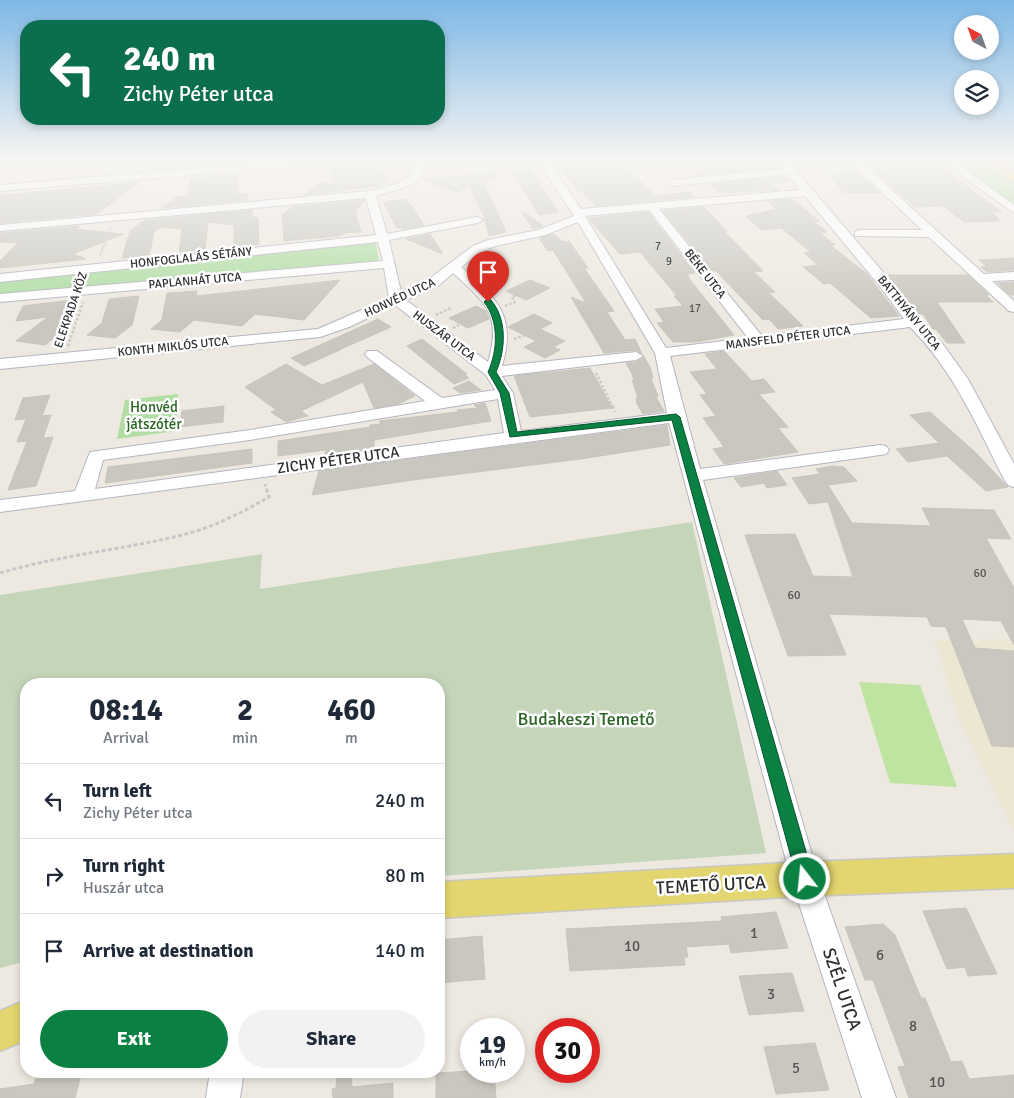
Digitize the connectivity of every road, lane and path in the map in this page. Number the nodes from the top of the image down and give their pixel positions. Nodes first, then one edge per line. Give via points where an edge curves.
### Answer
1 (168, 212) edge
2 (375, 212) edge
3 (576, 212) edge
4 (621, 212) edge
5 (656, 212) edge
6 (826, 212) edge
7 (910, 212) edge
8 (115, 217) junction
9 (580, 219) junction
10 (477, 220) dead end
11 (0, 228) edge
12 (932, 233) junction
13 (859, 234) dead end
14 (383, 238) junction
15 (390, 264) junction
16 (96, 267) junction
17 (454, 268) junction
18 (1014, 276) edge
19 (0, 278) edge
20 (982, 278) junction
21 (87, 290) junction
22 (0, 298) edge
23 (396, 299) junction
24 (451, 308) dead end
25 (1014, 308) edge
26 (442, 312) dead end
27 (913, 322) junction
28 (344, 324) joint
29 (461, 324) dead end
30 (456, 326) dead end
31 (758, 342) junction
32 (662, 353) junction
33 (372, 354) dead end
34 (636, 356) dead end
35 (64, 358) junction
36 (590, 361) junction
37 (0, 364) edge
38 (492, 372) junction
39 (505, 393) junction
40 (438, 403) junction
41 (676, 417) junction
42 (621, 423) junction
43 (513, 435) junction
44 (880, 450) dead end
45 (261, 470) junction
46 (692, 476) junction
47 (1014, 481) edge
48 (83, 496) junction
49 (0, 506) edge
50 (0, 573) edge
51 (1014, 871) edge
52 (805, 879) junction
53 (445, 900) edge
54 (20, 1023) edge
55 (0, 1031) edge
56 (225, 1078) edge
57 (223, 1098) edge
58 (879, 1098) edge

1 - 8 street
2 - 14 street
3 - 9 street, SZÉL UTCA
4 - 9 street, HONVÉD UTCA
5 - 31 street, BÉKE UTCA
6 - 27 street, BATTHYÁNY UTCA via 884,281
7 - 12 street
8 - 11 street
8 - 16 path
9 - 17 street, HONVÉD UTCA via 478,249
9 - 32 street, SZÉL UTCA
10 - 14 street, HONFOGLALÁS SÉTÁNY
12 - 13 street
12 - 20 street
14 - 15 street
14 - 16 street, HONFOGLALÁS SÉTÁNY
15 - 21 street, PAPLANHÁT UTCA
15 - 23 street
16 - 19 street, HONFOGLALÁS SÉTÁNY
17 - 23 street, HONVÉD UTCA via 434,282
17 - 38 street, HUSZÁR UTCA via 496,310 498,360
18 - 20 street
20 - 25 street
21 - 22 street, PAPLANHÁT UTCA
21 - 35 path, ELEKPADA KÖZ
23 - 28 street, HONVÉD UTCA
23 - 38 street, HUSZÁR UTCA
24 - 26 path
27 - 31 street, MANSFELD PÉTER UTCA
27 - 47 street, BATTHYÁNY UTCA via 937,346 962,382
28 - 35 street, KONTH MIKLÓS UTCA via 320,333
29 - 30 path
31 - 32 street, MANSFELD PÉTER UTCA
32 - 41 street, SZÉL UTCA
33 - 40 street
34 - 36 street
35 - 37 street, KONTH MIKLÓS UTCA
36 - 38 street
36 - 42 path
38 - 39 street, HUSZÁR UTCA
39 - 40 street
39 - 43 street, HUSZÁR UTCA
40 - 48 street via 250,435 96,456
41 - 42 street, ZICHY PÉTER UTCA
41 - 46 street, SZÉL UTCA
42 - 43 street, ZICHY PÉTER UTCA
43 - 45 street, ZICHY PÉTER UTCA
44 - 46 street
45 - 48 street, ZICHY PÉTER UTCA
45 - 50 path via 269,497 244,511 184,535 57,557
46 - 52 street, SZÉL UTCA
48 - 49 street, ZICHY PÉTER UTCA
51 - 52 main road, TEMETŐ UTCA
52 - 53 main road, TEMETŐ UTCA
52 - 58 street, SZÉL UTCA
54 - 55 main road
56 - 57 street

